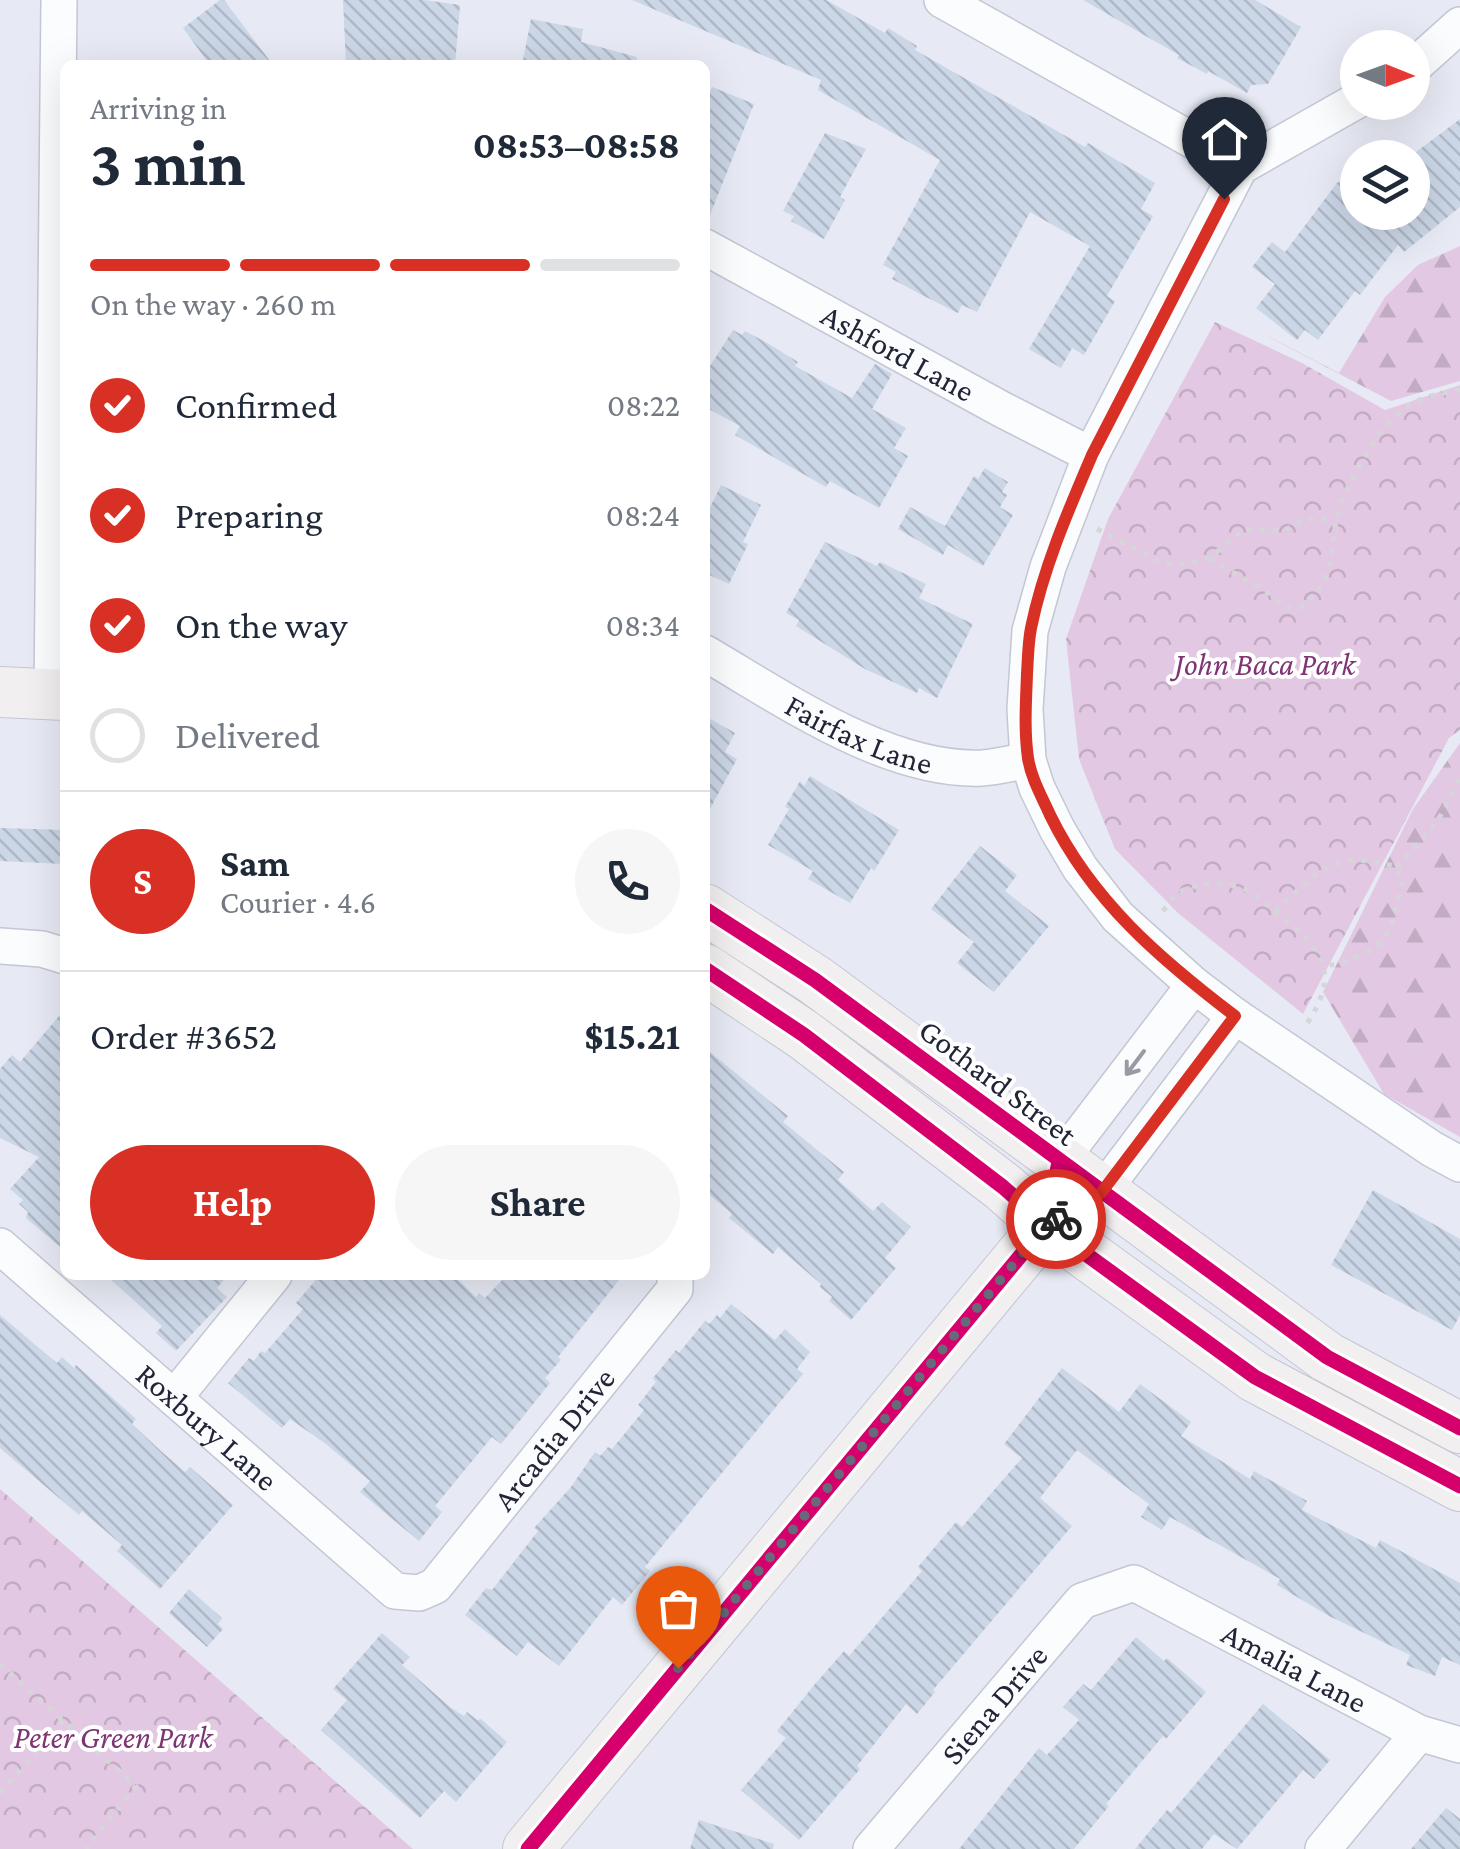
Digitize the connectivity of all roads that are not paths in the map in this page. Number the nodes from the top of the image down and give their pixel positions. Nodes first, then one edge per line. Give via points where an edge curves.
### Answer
1 (59, 0) edge
2 (942, 0) edge
3 (1460, 25) edge
4 (1430, 52) edge
5 (1340, 110) edge
6 (1240, 167) junction
7 (710, 250) edge
8 (60, 349) edge
9 (1092, 455) junction
10 (710, 656) edge
11 (0, 692) edge
12 (60, 698) edge
13 (1028, 760) junction
14 (710, 911) edge
15 (0, 946) edge
16 (60, 954) edge
17 (710, 972) edge
18 (1194, 985) junction
19 (1235, 1016) junction
20 (1059, 1162) junction
21 (1460, 1164) edge
22 (1101, 1193) junction
23 (1046, 1225) junction
24 (0, 1246) edge
25 (270, 1280) edge
26 (675, 1280) edge
27 (174, 1398) junction
28 (1460, 1428) edge
29 (1460, 1486) edge
30 (1134, 1583) joint
31 (419, 1593) joint
32 (1420, 1733) junction
33 (1460, 1745) edge
34 (528, 1849) edge
35 (871, 1849) edge
36 (1323, 1849) edge

1 - 8 street
2 - 6 street
3 - 4 street
5 - 6 street
6 - 9 street
7 - 9 street, Ashford Lane
9 - 13 street via 1030,630
10 - 13 street, Fairfax Lane via 878,750 982,768
11 - 12 street
13 - 18 street via 1080,868 1118,917
14 - 20 street, Gothard Street via 816,980
15 - 16 street
17 - 23 street via 804,1035
18 - 19 street
18 -> 20 street
19 - 21 street
19 - 22 street
20 - 22 street, Gothard Street
20 - 23 street
22 - 23 street
22 - 28 street, Gothard Street via 1327,1357
23 - 29 street via 1256,1377
23 - 34 street
24 - 27 street, Roxbury Lane
25 - 27 street
26 - 31 street, Arcadia Drive via 435,1586
27 - 31 street, Roxbury Lane via 395,1591
30 - 32 street, Amalia Lane
30 - 35 street, Siena Drive via 1082,1601
32 - 33 street, Amalia Lane
32 - 36 street

